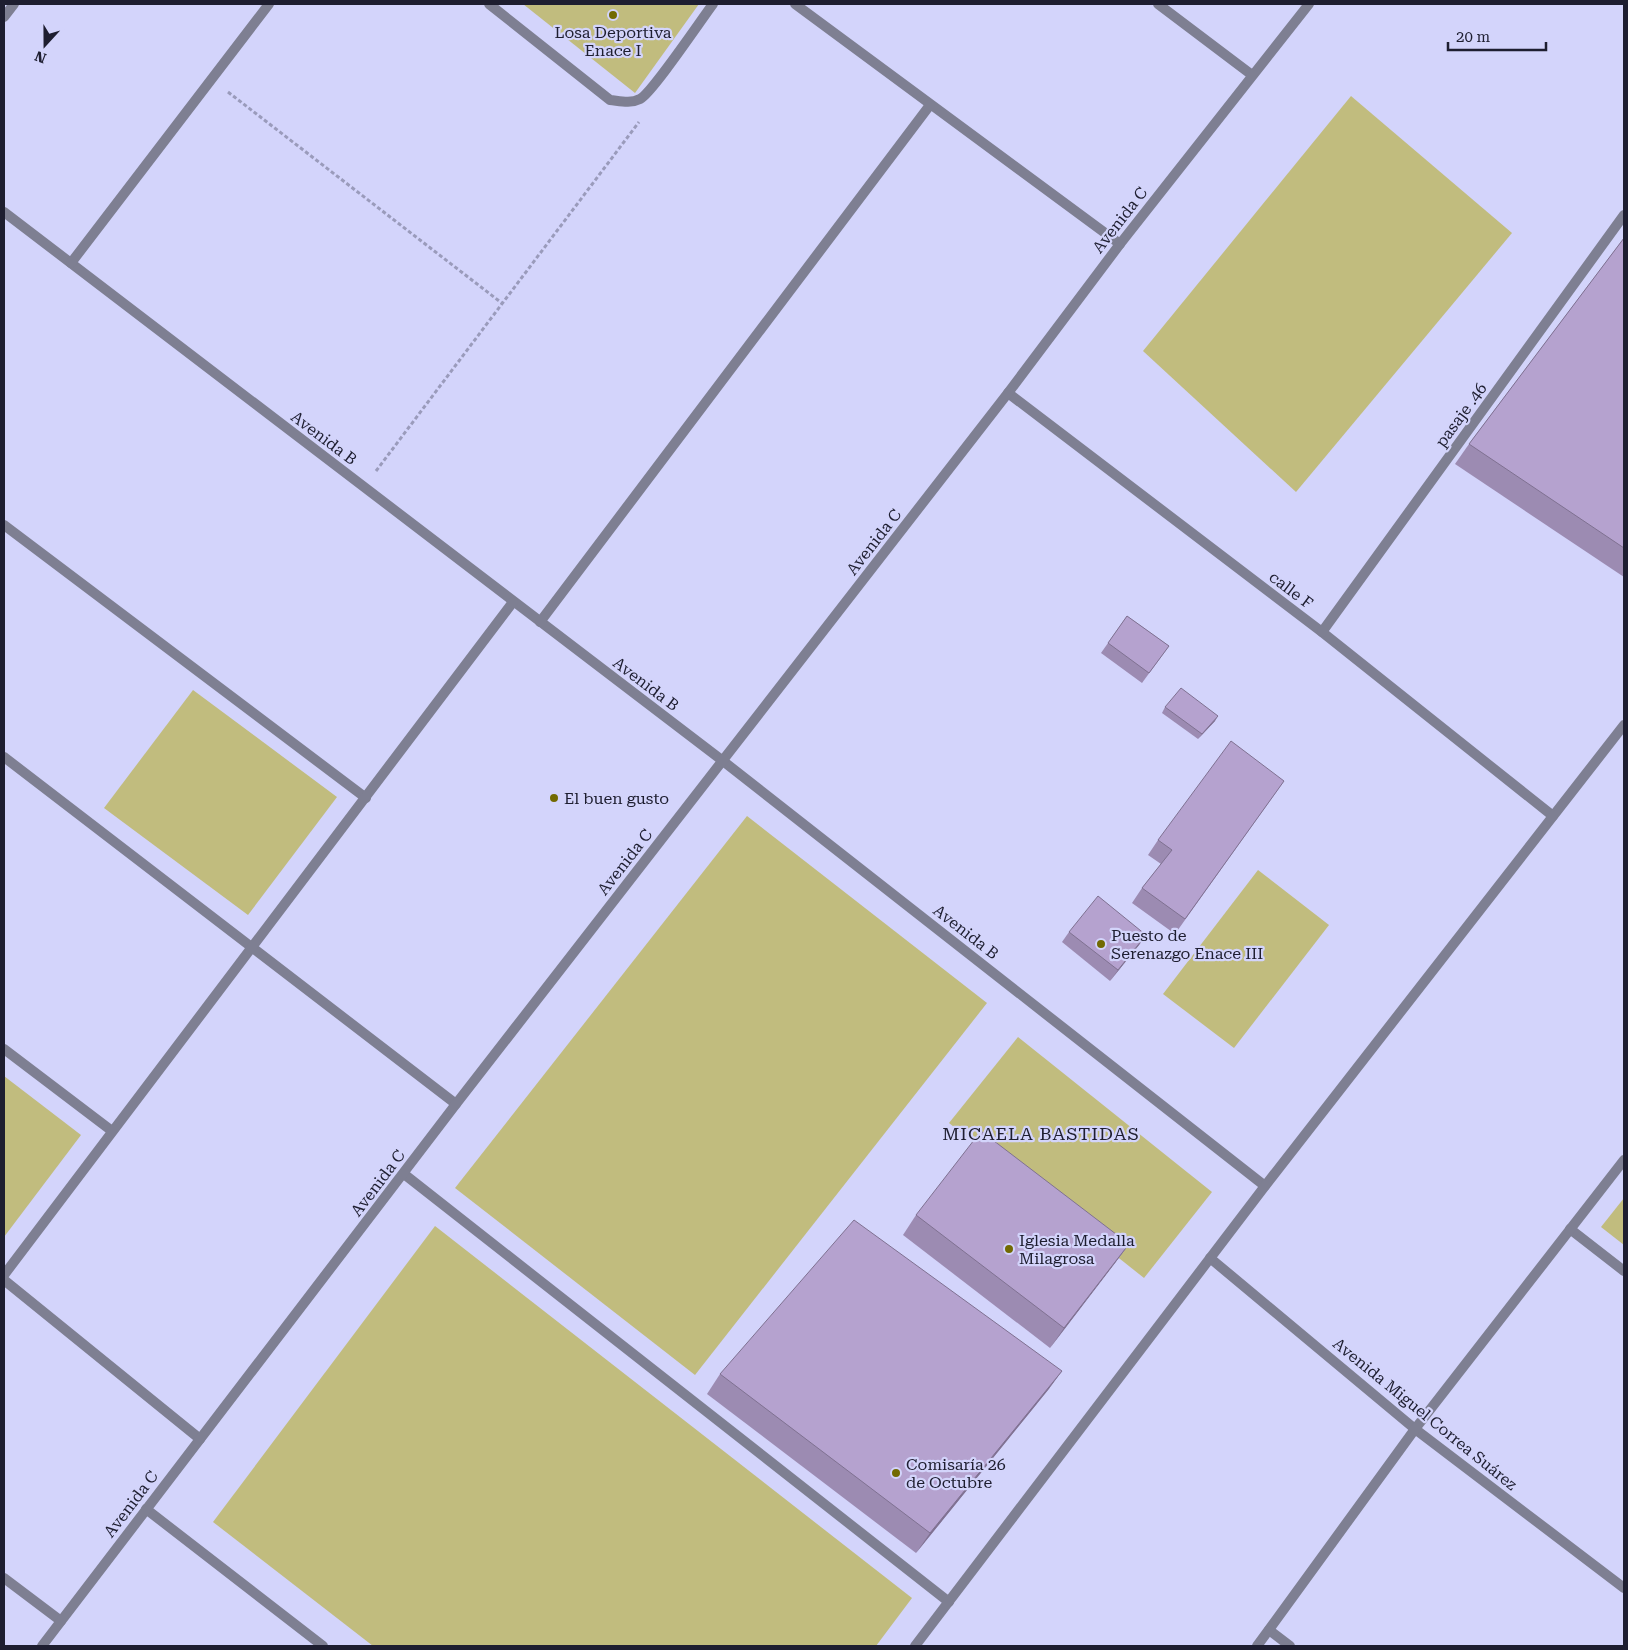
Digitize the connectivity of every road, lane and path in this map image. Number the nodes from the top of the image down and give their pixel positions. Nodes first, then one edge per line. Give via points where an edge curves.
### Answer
1 (14, 4) edge
2 (269, 4) edge
3 (489, 4) edge
4 (712, 4) edge
5 (795, 4) edge
6 (1158, 4) edge
7 (1309, 4) edge
8 (4, 17) edge
9 (1252, 75) junction
10 (211, 79) junction
11 (654, 84) junction
12 (930, 105) junction
13 (4, 212) edge
14 (1624, 215) edge
15 (1120, 244) junction
16 (71, 263) junction
17 (504, 304) junction
18 (1008, 393) junction
19 (364, 487) junction
20 (4, 525) edge
21 (514, 602) junction
22 (540, 622) junction
23 (1322, 632) junction
24 (1624, 725) edge
25 (4, 757) edge
26 (723, 761) junction
27 (366, 798) junction
28 (1553, 816) junction
29 (252, 950) junction
30 (4, 1049) edge
31 (456, 1104) junction
32 (112, 1131) junction
33 (1624, 1160) edge
34 (404, 1174) junction
35 (1265, 1186) junction
36 (1570, 1229) junction
37 (1210, 1258) junction
38 (1624, 1271) edge
39 (4, 1275) edge
40 (4, 1280) edge
41 (1415, 1429) junction
42 (200, 1439) junction
43 (146, 1509) junction
44 (4, 1578) edge
45 (1624, 1588) edge
46 (949, 1602) junction
47 (61, 1621) junction
48 (1269, 1630) junction
49 (42, 1646) edge
50 (322, 1646) edge
51 (915, 1646) edge
52 (1257, 1646) edge
53 (1290, 1646) edge

1 - 8 street
2 - 10 street
3 - 11 street via 610,100 628,102 641,98
4 - 11 street
5 - 12 street
6 - 9 street
7 - 9 street, Avenida C
9 - 15 street, Avenida C
10 - 16 street
10 - 17 path
11 - 17 path via 650,107
12 - 15 street
12 - 22 street
13 - 16 street, Avenida B
14 - 23 street, pasaje .46
15 - 18 street, Avenida C
16 - 19 street, Avenida B
17 - 19 path
18 - 23 street, calle F
18 - 26 street, Avenida C
19 - 21 street, Avenida B
20 - 27 street
21 - 22 street, Avenida B
21 - 27 street
22 - 26 street, Avenida B
23 - 28 street, calle F
24 - 28 street
25 - 29 street
26 - 31 street, Avenida C
26 - 35 street, Avenida B
27 - 29 street
28 - 35 street
29 - 31 street
29 - 32 street
30 - 32 street
31 - 34 street, Avenida C
32 - 39 street
33 - 36 street
34 - 42 street, Avenida C
34 - 46 street
35 - 37 street
36 - 38 street
36 - 41 street
37 - 41 street, Avenida Miguel Correa Suárez
37 - 46 street
40 - 42 street
41 - 45 street, Avenida Miguel Correa Suárez
41 - 48 street
42 - 43 street, Avenida C
43 - 47 street, Avenida C
43 - 50 street
44 - 47 street
46 - 51 street
47 - 49 street, Avenida C
48 - 52 street
48 - 53 street

